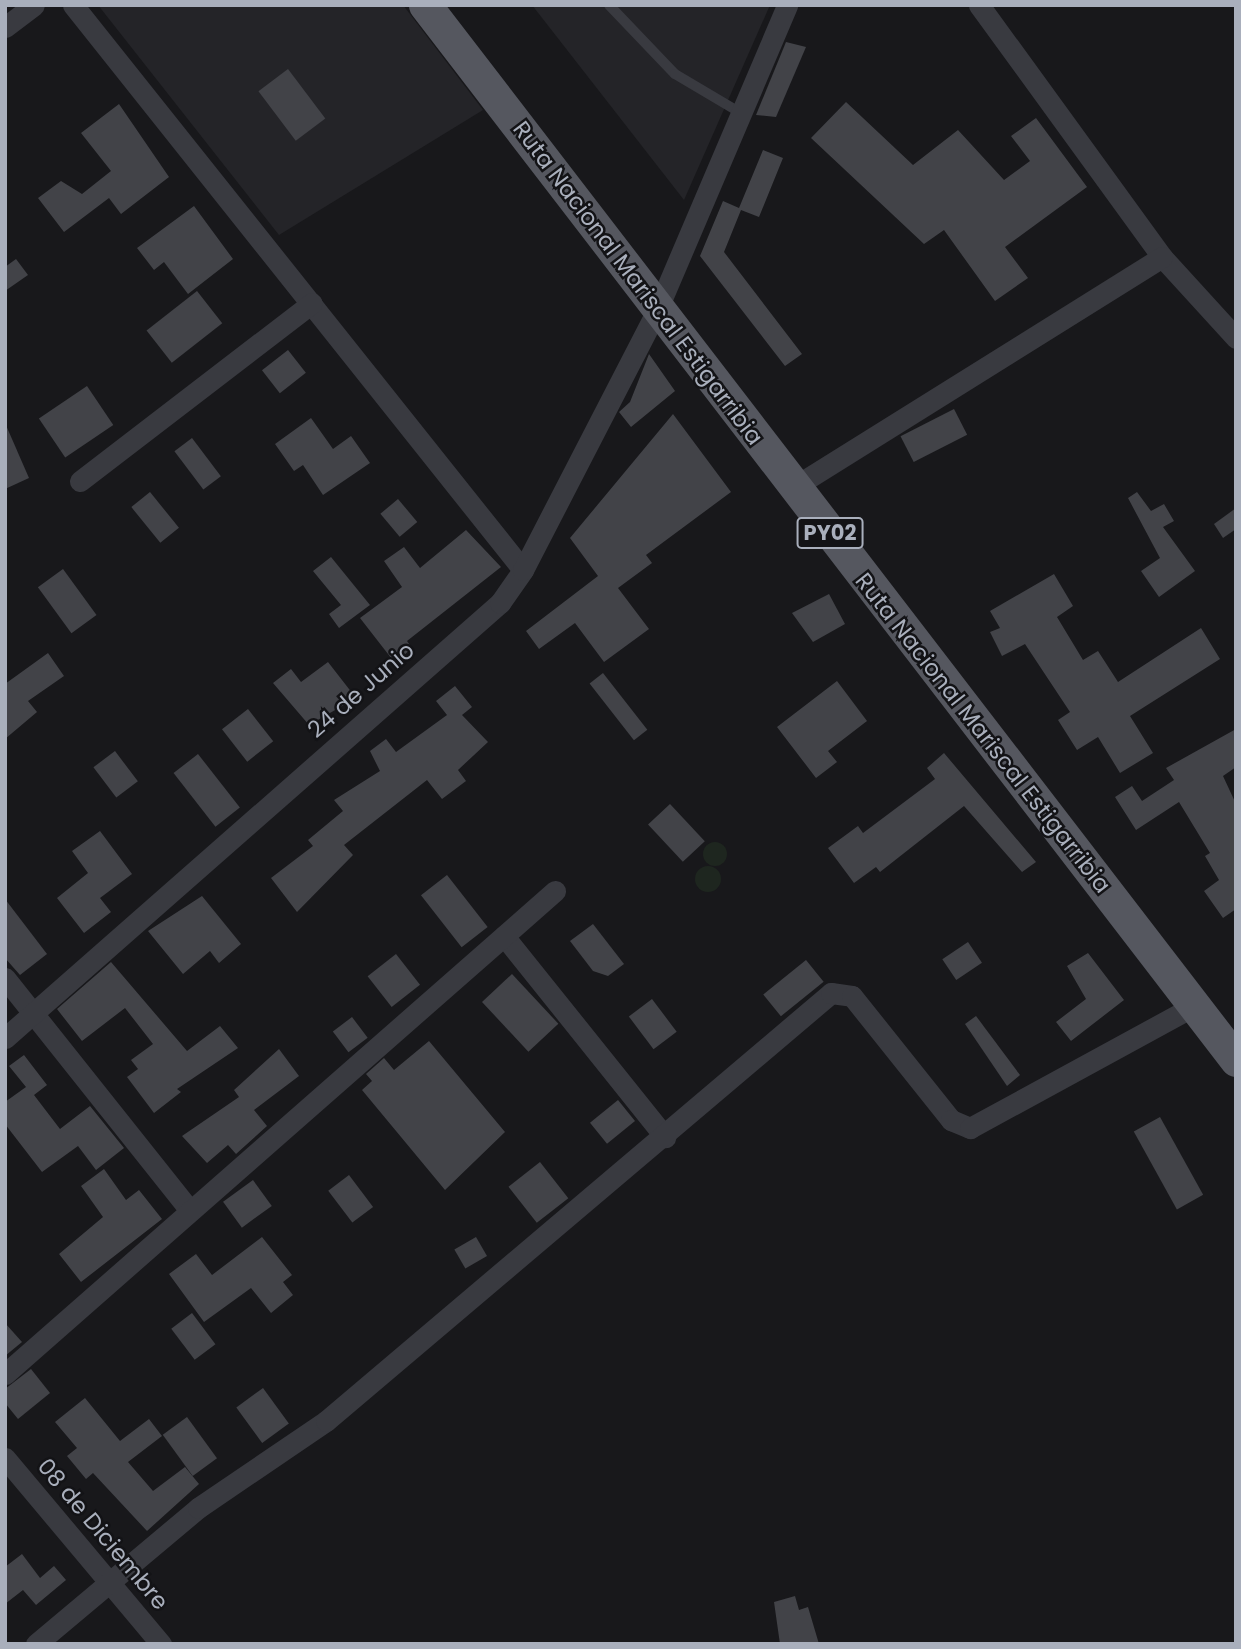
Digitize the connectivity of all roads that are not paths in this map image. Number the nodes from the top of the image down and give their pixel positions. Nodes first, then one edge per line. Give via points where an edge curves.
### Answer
1 (34, 5) edge
2 (73, 5) edge
3 (425, 5) edge
4 (609, 5) edge
5 (787, 5) edge
6 (979, 5) edge
7 (5, 27) edge
8 (741, 113) junction
9 (1162, 257) junction
10 (312, 303) junction
11 (658, 308) junction
12 (1236, 338) edge
13 (80, 481) dead end
14 (794, 487) junction
15 (523, 570) junction
16 (555, 891) dead end
17 (504, 936) junction
18 (5, 978) edge
19 (1194, 1006) junction
20 (35, 1012) junction
21 (5, 1038) edge
22 (1236, 1060) edge
23 (665, 1137) junction
24 (187, 1207) junction
25 (5, 1374) edge
26 (5, 1458) edge
27 (109, 1582) junction
28 (36, 1644) edge
29 (161, 1644) edge

1 - 7 street
2 - 10 street
3 - 11 main road, Ruta Nacional Mariscal Estigarribia / PY02
4 - 8 lane via 675,74
5 - 8 street, 24 de Junio
6 - 9 street
8 - 11 street, 24 de Junio
9 - 12 street
9 - 14 street
10 - 13 street
10 - 15 street
11 - 14 main road, Ruta Nacional Mariscal Estigarribia / PY02
11 - 15 street, 24 de Junio
14 - 19 main road, Ruta Nacional Mariscal Estigarribia / PY02
15 - 20 street, 24 de Junio via 500,603
16 - 17 street
17 - 23 street
17 - 24 street
18 - 20 street
19 - 22 main road, Ruta Nacional Mariscal Estigarribia / PY02
19 - 23 street via 970,1128 951,1120 852,996 835,992
20 - 21 street, 24 de Junio
20 - 24 street
23 - 27 street via 326,1421 198,1508
24 - 25 street
26 - 27 street, 08 de Diciembre
27 - 28 street
27 - 29 street, 08 de Diciembre

